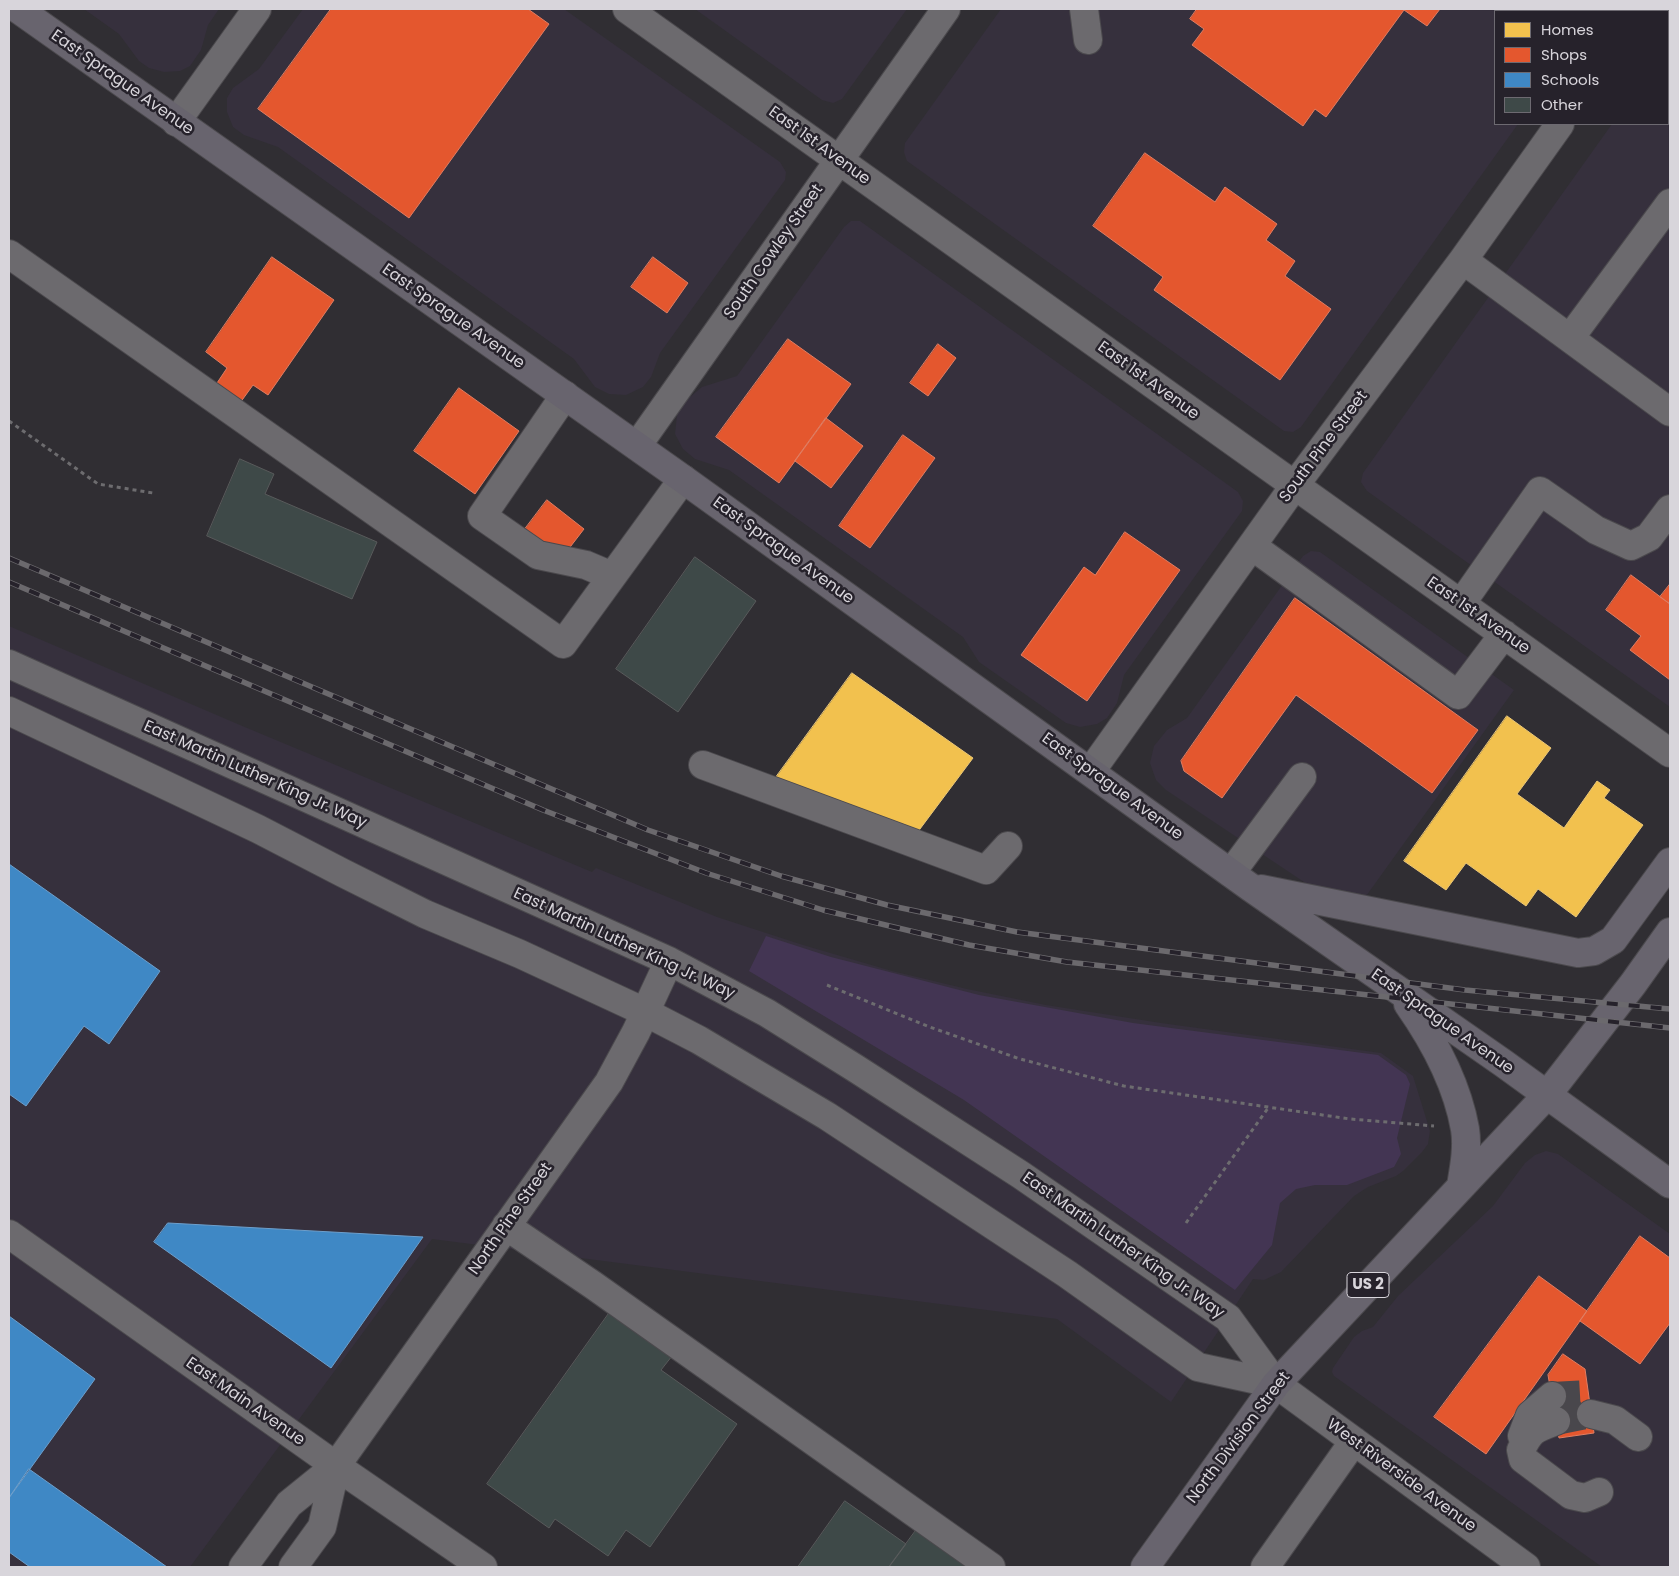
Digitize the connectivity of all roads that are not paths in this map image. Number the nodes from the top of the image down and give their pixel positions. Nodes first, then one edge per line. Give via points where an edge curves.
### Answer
1 (18, 9) edge
2 (257, 9) edge
3 (627, 9) edge
4 (946, 9) edge
5 (1084, 9) edge
6 (1088, 40) dead end
7 (176, 122) junction
8 (1559, 125) edge
9 (838, 160) junction
10 (1670, 203) edge
11 (9, 254) edge
12 (1463, 260) junction
13 (1570, 338) junction
14 (565, 395) junction
15 (1670, 412) edge
16 (637, 446) junction
17 (683, 479) junction
18 (1295, 485) junction
19 (1670, 509) edge
20 (1252, 546) junction
21 (612, 576) junction
22 (1461, 604) junction
23 (1504, 634) junction
24 (9, 664) edge
25 (9, 711) edge
26 (1670, 753) edge
27 (703, 765) dead end
28 (1091, 772) junction
29 (1302, 777) dead end
30 (1008, 846) dead end
31 (1670, 862) edge
32 (1240, 880) junction
33 (1670, 932) edge
34 (669, 961) junction
35 (1399, 991) junction
36 (645, 1012) junction
37 (1547, 1095) junction
38 (1670, 1184) edge
39 (1461, 1186) junction
40 (506, 1226) junction
41 (9, 1234) edge
42 (1276, 1384) junction
43 (1554, 1408) tunnel mouth
44 (1598, 1409) tunnel mouth
45 (1638, 1437) dead end
46 (1354, 1441) junction
47 (336, 1466) junction
48 (1599, 1492) dead end
49 (243, 1567) edge
50 (293, 1567) edge
51 (483, 1567) edge
52 (991, 1567) edge
53 (1145, 1567) edge
54 (1265, 1567) edge
55 (1526, 1567) edge

1 - 7 main road, East Sprague Avenue
2 - 7 street
3 - 9 street, East 1st Avenue
4 - 9 street, South Cowley Street
5 - 6 street
7 - 14 main road, East Sprague Avenue
8 - 12 street, South Pine Street
9 - 16 street, South Cowley Street
9 - 18 street, East 1st Avenue
10 - 13 street
11 - 21 street via 564,644
12 - 13 street
12 - 18 street, South Pine Street
13 - 15 street
14 - 16 main road, East Sprague Avenue
14 - 21 street via 482,516 538,555 586,565
16 - 17 main road, East Sprague Avenue
17 - 21 street
17 - 28 main road, East Sprague Avenue
18 - 20 street, South Pine Street
18 - 22 street, East 1st Avenue
19 - 22 street via 1649,537 1631,546 1596,530 1540,490
20 - 23 street via 1458,695
20 - 28 street, South Pine Street
22 - 23 street, East 1st Avenue
23 - 26 street, East 1st Avenue
24 - 34 street, East Martin Luther King Jr. Way
25 - 36 street via 258,829 425,914
27 - 30 street via 986,870
28 - 32 main road, East Sprague Avenue
29 - 32 street
31 - 32 main road via 1612,940 1594,951 1578,953
32 - 35 main road, East Sprague Avenue
33 - 37 main road, US 2
34 - 36 street, North Pine Street
34 - 42 street, East Martin Luther King Jr. Way via 767,1013 855,1068 1021,1175 1228,1318
35 - 37 main road, East Sprague Avenue
35 - 39 main road via 1439,1056 1455,1094 1465,1130 1466,1162
36 - 40 street, North Pine Street via 609,1082
36 - 42 street via 707,1044 827,1116 1067,1274 1198,1367
37 - 38 main road, East Sprague Avenue
37 - 39 main road, North Division Street / US 2
39 - 42 main road, North Division Street / US 2
40 - 47 street, North Pine Street
40 - 52 street
41 - 47 street, East Main Avenue
42 - 46 street, West Riverside Avenue
42 - 53 main road, North Division Street / US 2
43 - 48 street via 1527,1438 1521,1450 1523,1459 1571,1495 1584,1498
44 - 45 street
46 - 54 street
46 - 55 street, West Riverside Avenue
47 - 49 street, North Pine Street via 289,1504
47 - 50 street, North Pine Street via 322,1527
47 - 51 street, East Main Avenue

